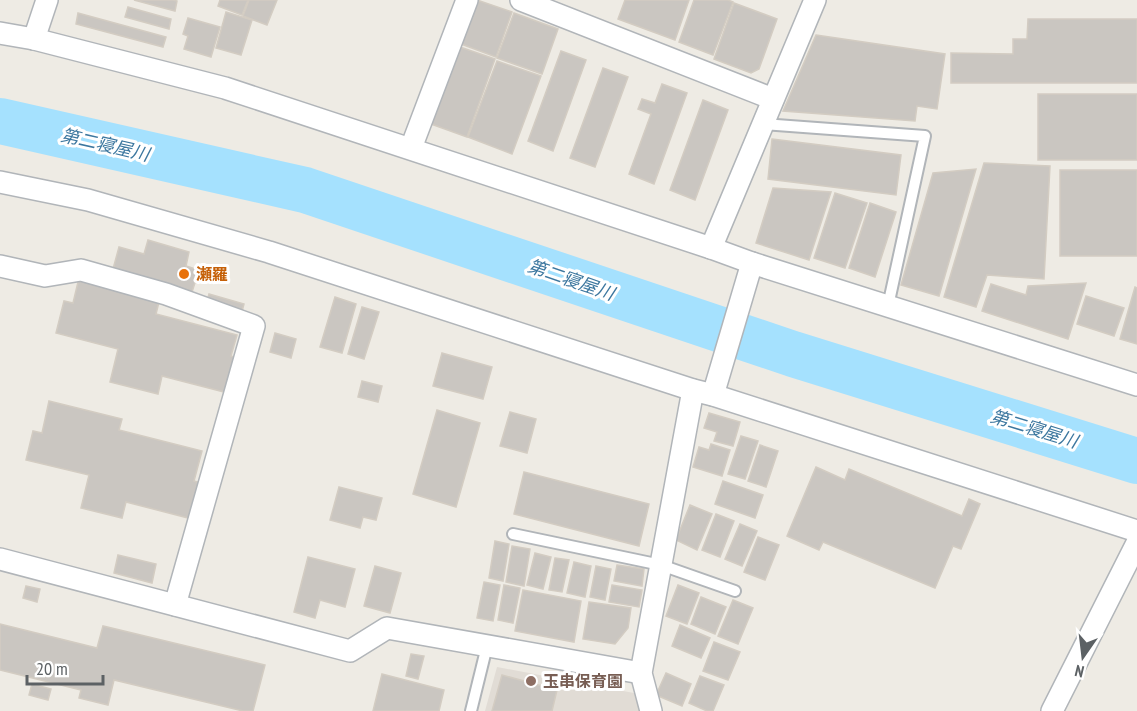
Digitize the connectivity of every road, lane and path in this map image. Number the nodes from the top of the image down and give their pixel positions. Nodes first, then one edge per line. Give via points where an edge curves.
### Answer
1 (48, 0) edge
2 (467, 0) edge
3 (521, 0) edge
4 (815, 0) edge
5 (0, 33) edge
6 (34, 39) junction
7 (773, 99) junction
8 (763, 124) junction
9 (411, 148) junction
10 (0, 182) edge
11 (711, 248) junction
12 (752, 263) junction
13 (0, 266) edge
14 (888, 306) junction
15 (1137, 386) edge
16 (703, 393) junction
17 (1137, 531) edge
18 (513, 534) dead end
19 (1137, 543) edge
20 (0, 560) edge
21 (661, 565) junction
22 (735, 591) dead end
23 (175, 605) junction
24 (487, 646) junction
25 (641, 673) junction
26 (471, 711) edge
27 (651, 711) edge
28 (1052, 711) edge

1 - 6 street
2 - 9 street
3 - 7 street
4 - 7 street
5 - 6 street
6 - 9 street via 225,88
7 - 8 street
8 - 11 street
8 - 14 lane via 925,136
9 - 11 street
10 - 16 street via 88,200 268,252
11 - 12 street
12 - 14 street
12 - 16 street
13 - 23 street via 45,276 81,270 166,294 254,326
14 - 15 street
16 - 17 street
16 - 21 street
18 - 21 lane
19 - 28 street
20 - 23 street
21 - 22 lane
21 - 25 street
23 - 24 street via 350,651 387,628
24 - 25 street
24 - 26 lane
25 - 27 street

